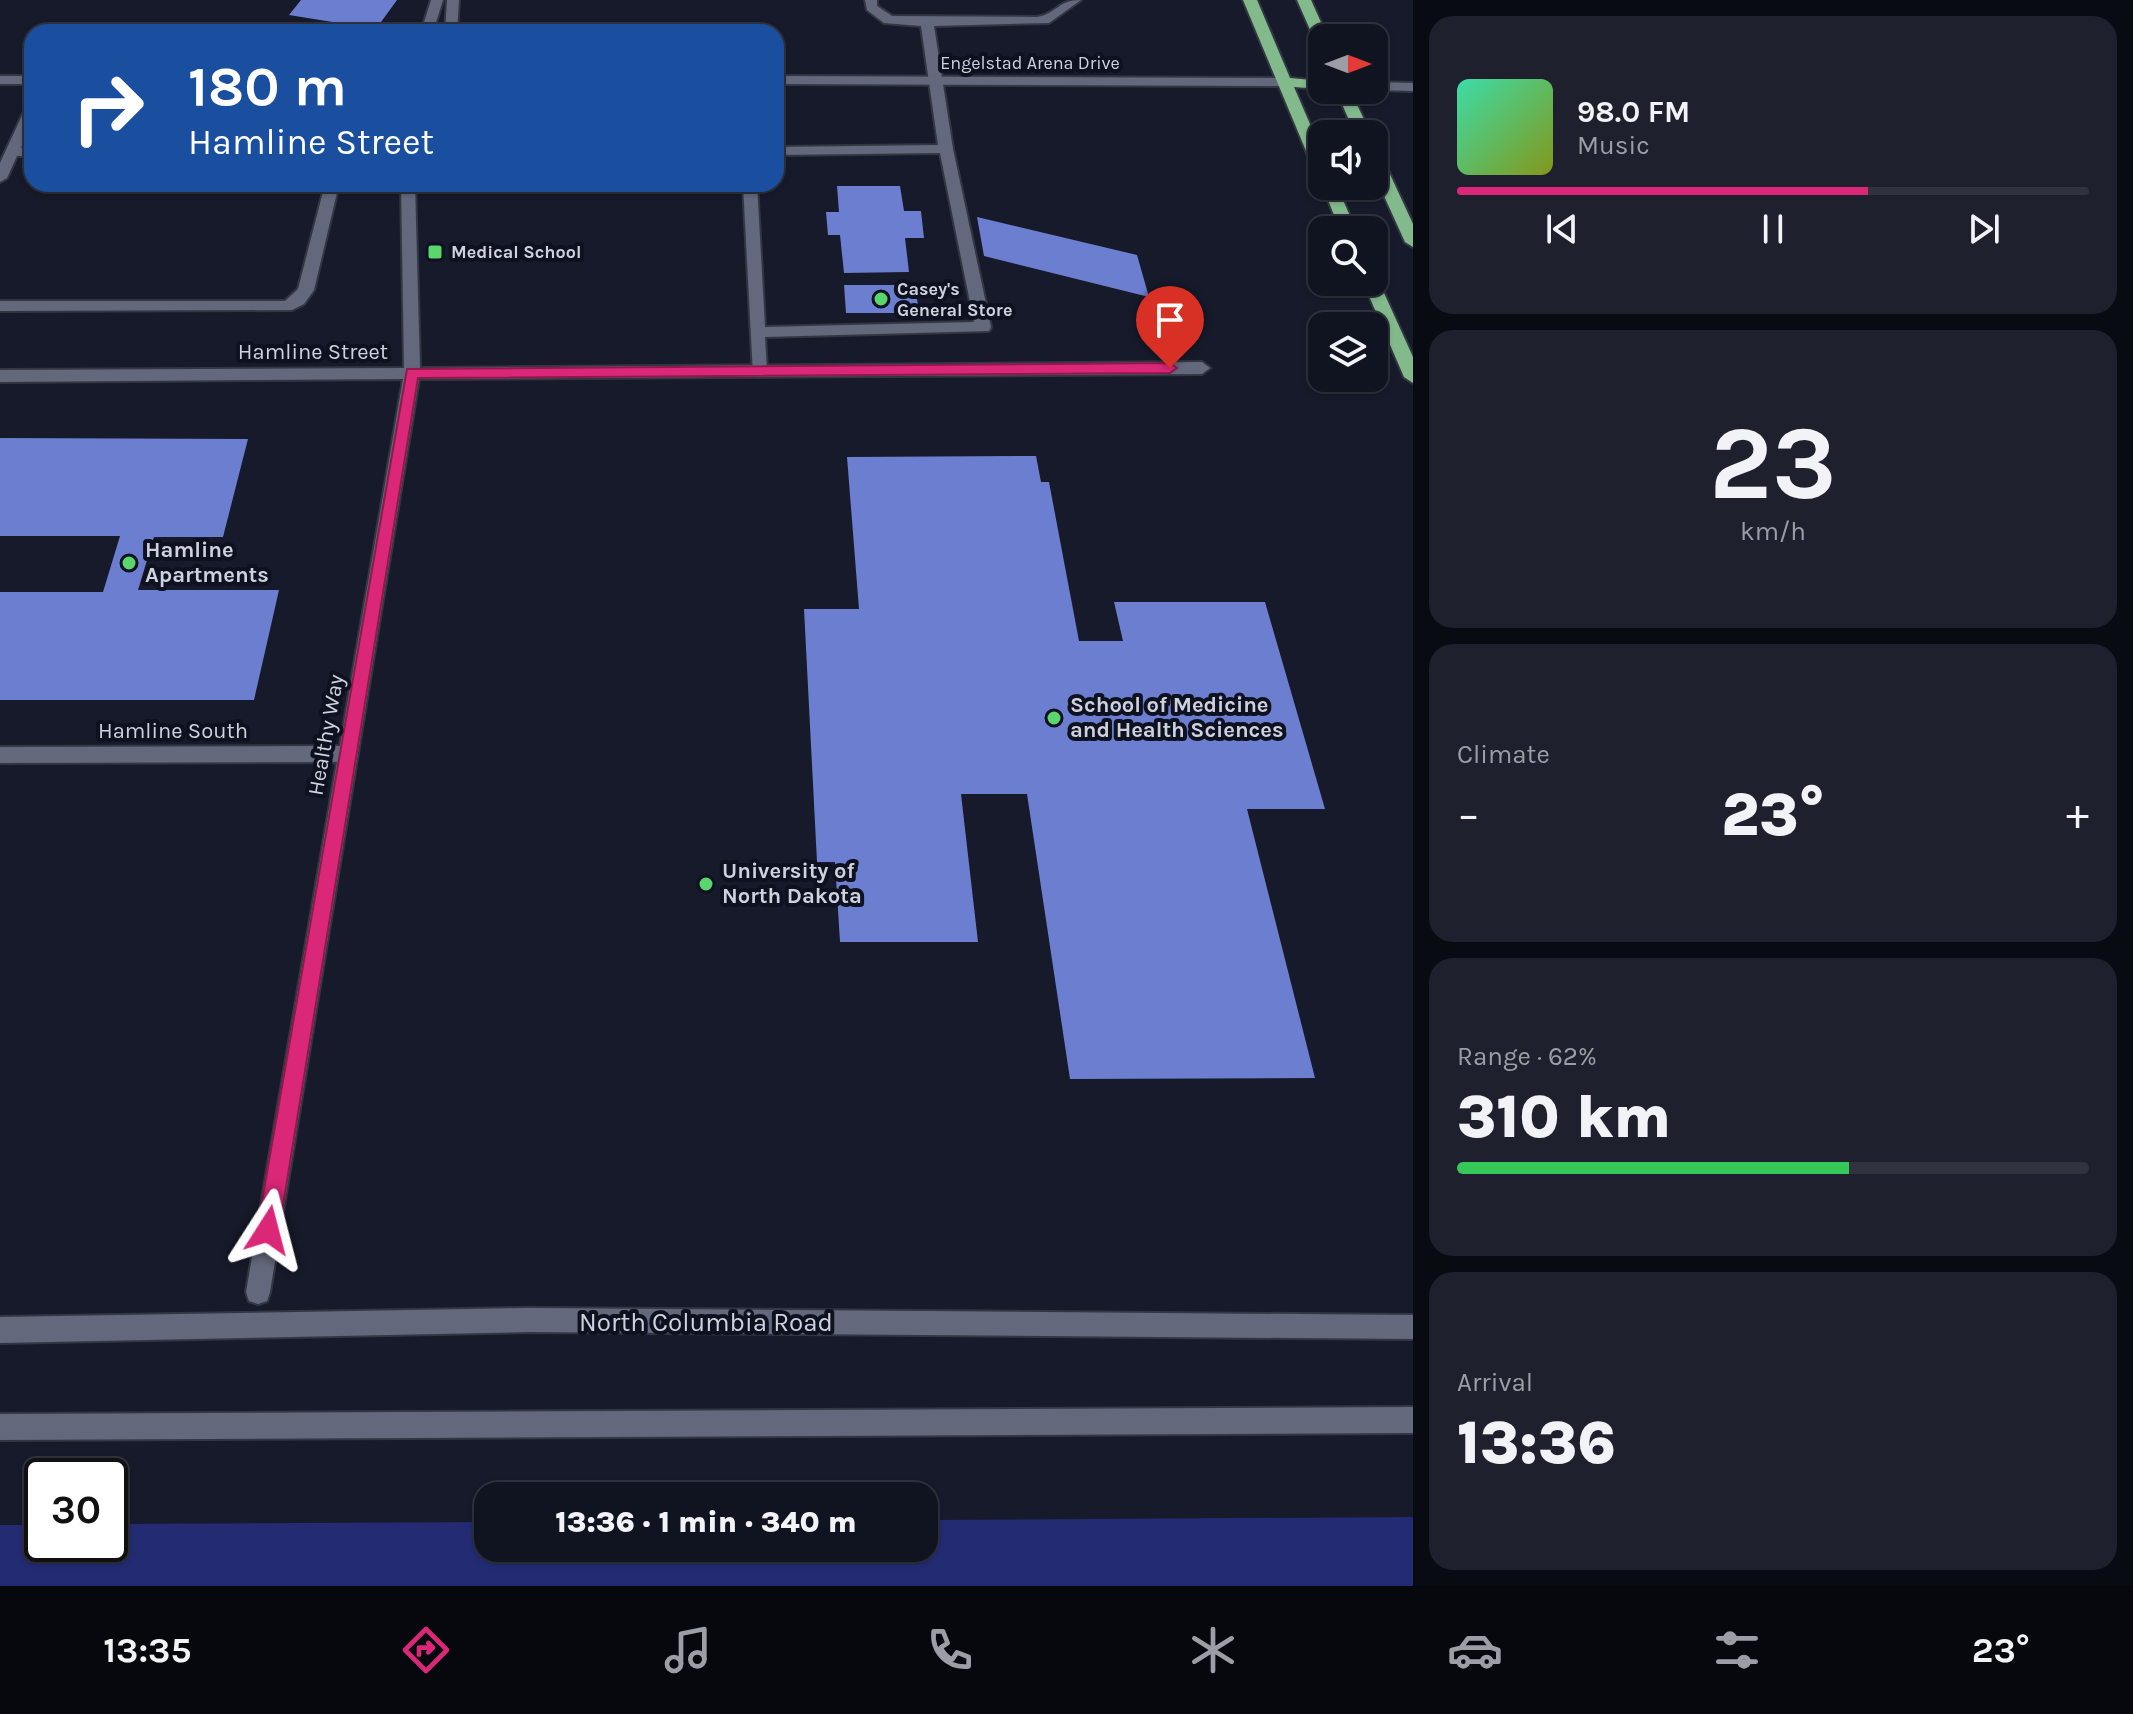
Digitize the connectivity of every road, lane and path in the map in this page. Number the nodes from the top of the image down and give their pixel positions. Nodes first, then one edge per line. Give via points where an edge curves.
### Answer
1 (437, 0) edge
2 (453, 0) edge
3 (871, 0) edge
4 (1051, 0) edge
5 (1063, 0) edge
6 (1075, 0) edge
7 (1250, 0) edge
8 (1304, 0) edge
9 (1041, 20) junction
10 (927, 22) junction
11 (430, 24) edge
12 (452, 24) edge
13 (1315, 24) edge
14 (0, 80) edge
15 (24, 80) edge
16 (784, 80) edge
17 (934, 81) junction
18 (1283, 82) junction
19 (1308, 84) edge
20 (1388, 86) edge
21 (1413, 87) edge
22 (24, 126) edge
23 (1308, 138) edge
24 (946, 149) junction
25 (784, 151) edge
26 (12, 152) junction
27 (24, 152) edge
28 (0, 178) edge
29 (1388, 188) edge
30 (330, 192) edge
31 (408, 192) edge
32 (750, 192) edge
33 (1413, 242) edge
34 (1377, 296) edge
35 (0, 306) edge
36 (758, 332) junction
37 (1202, 368) dead end
38 (759, 371) junction
39 (412, 373) junction
40 (0, 376) edge
41 (1413, 377) edge
42 (347, 754) junction
43 (0, 755) edge
44 (258, 1292) dead end
45 (1413, 1327) edge
46 (0, 1330) edge
47 (1413, 1420) edge
48 (0, 1427) edge

1 - 11 street
2 - 12 street
3 - 10 street via 871,7 889,20
4 - 9 street
5 - 9 street
6 - 9 street
7 - 18 highway
8 - 13 highway
9 - 10 street
10 - 17 street
14 - 15 street
16 - 17 street, Engelstad Arena Drive
17 - 18 street, Engelstad Arena Drive
17 - 24 street
18 - 19 highway
18 - 23 highway
20 - 21 street
22 - 26 street
24 - 25 street
24 - 36 street via 983,327
26 - 27 street
26 - 28 street
29 - 33 highway
30 - 35 street via 306,290 287,306
31 - 39 street, Healthy Way
32 - 36 street
34 - 41 highway
36 - 38 street
37 - 38 street, Hamline Street
38 - 39 street, Hamline Street
39 - 40 street, Hamline Street
39 - 42 street, Healthy Way
42 - 43 street, Hamline South
42 - 44 street, Healthy Way
45 - 46 street, North Columbia Road via 529,1320
47 - 48 street

